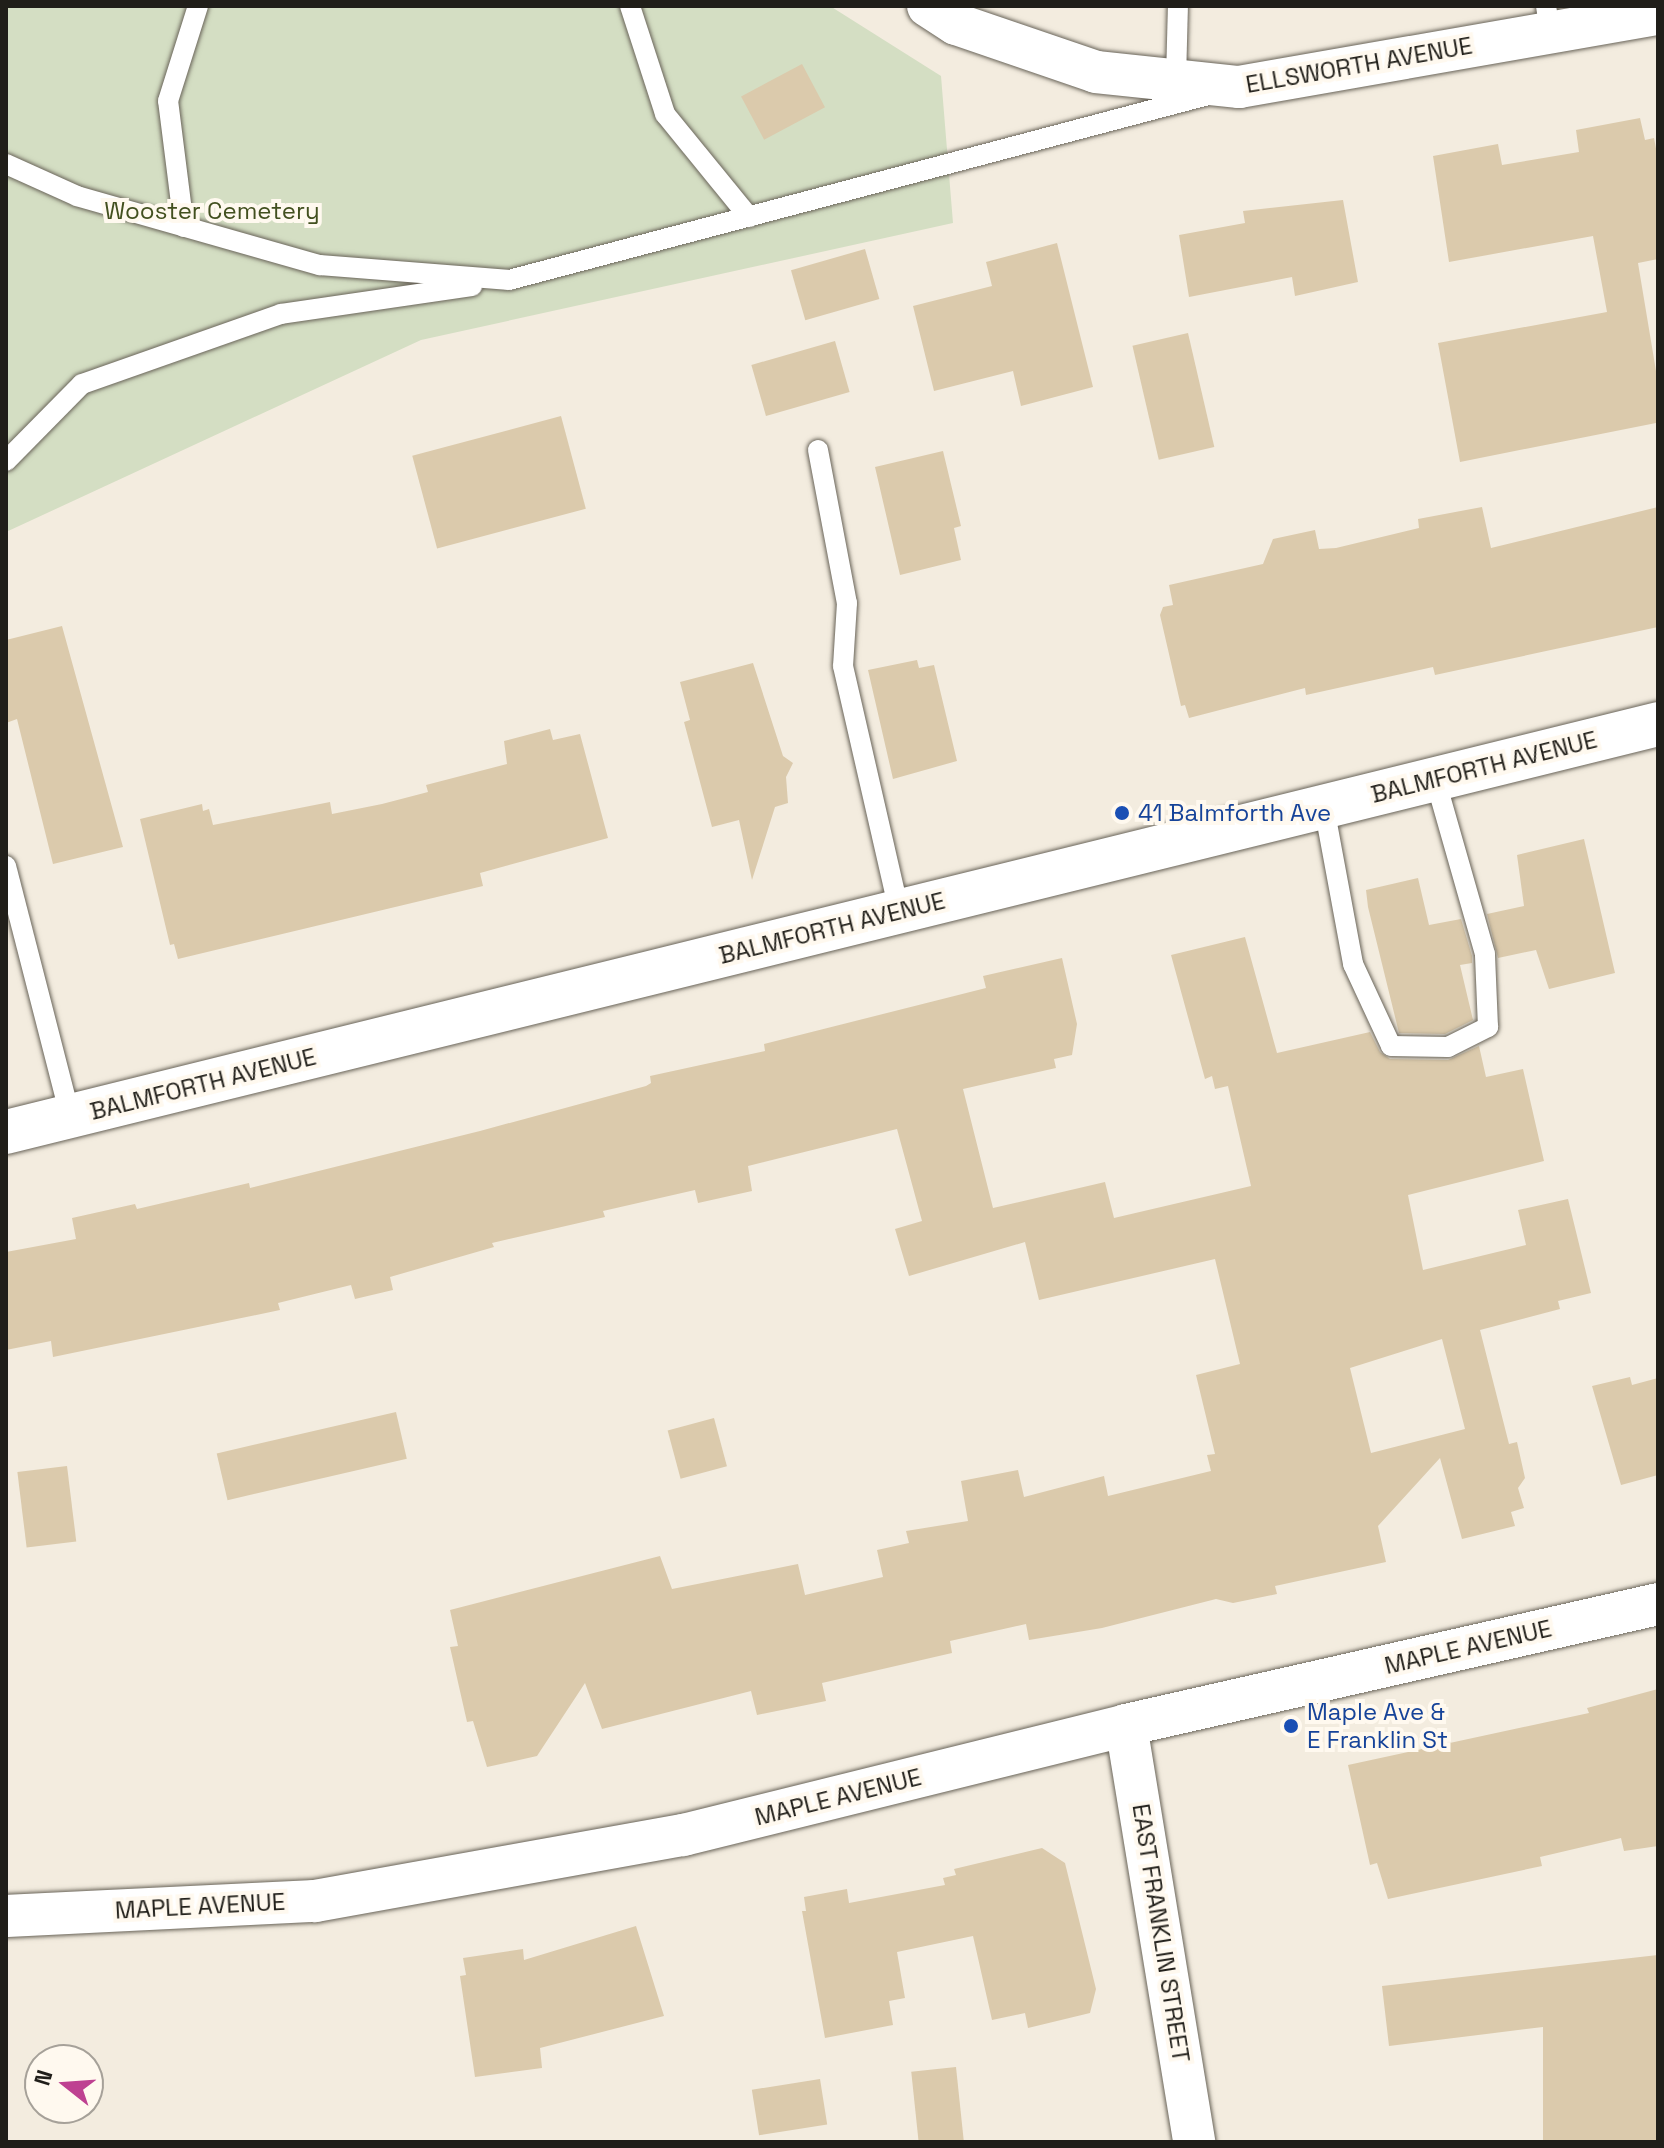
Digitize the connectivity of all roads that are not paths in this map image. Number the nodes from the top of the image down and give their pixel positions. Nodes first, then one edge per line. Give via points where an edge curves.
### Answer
1 (198, 6) edge
2 (630, 6) edge
3 (928, 6) edge
4 (1178, 6) edge
5 (1658, 14) edge
6 (1534, 20) edge
7 (1176, 80) junction
8 (1239, 87) junction
9 (6, 164) edge
10 (749, 217) junction
11 (184, 227) junction
12 (509, 280) junction
13 (818, 450) dead end
14 (6, 461) edge
15 (1658, 724) edge
16 (1435, 779) junction
17 (1324, 807) junction
18 (6, 866) edge
19 (899, 911) junction
20 (70, 1116) junction
21 (6, 1132) edge
22 (1658, 1604) edge
23 (1126, 1725) junction
24 (6, 1916) edge
25 (1194, 2142) edge

1 - 11 lane via 168,101
2 - 10 lane via 665,114
3 - 7 street, ELLSWORTH AVENUE via 956,24 1096,72
4 - 7 lane
5 - 6 street, ELLSWORTH AVENUE
6 - 8 street, ELLSWORTH AVENUE
7 - 8 street, ELLSWORTH AVENUE
8 - 10 lane
9 - 11 lane via 77,196
10 - 12 lane
11 - 12 lane via 320,265
12 - 14 lane via 281,314 82,384
13 - 19 lane via 847,603 843,666
15 - 16 street, BALMFORTH AVENUE
16 - 17 street, BALMFORTH AVENUE
16 - 17 lane via 1485,968 1488,1027 1448,1047 1391,1046 1353,964
17 - 19 street, BALMFORTH AVENUE
18 - 20 lane
19 - 20 street, BALMFORTH AVENUE
20 - 21 street, BALMFORTH AVENUE
22 - 23 street, MAPLE AVENUE
23 - 24 street, MAPLE AVENUE via 683,1835 315,1901
23 - 25 street, EAST FRANKLIN STREET

